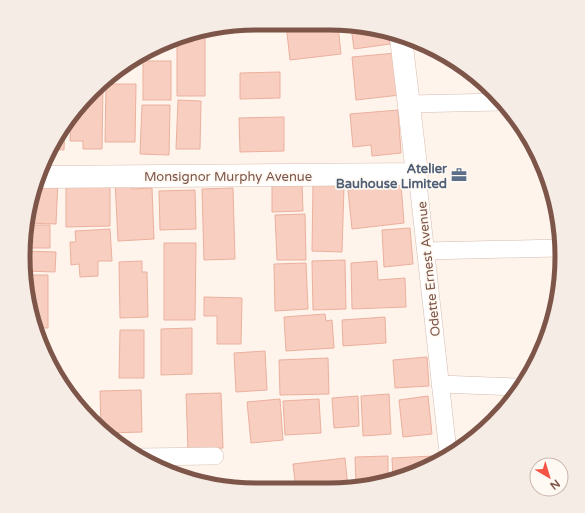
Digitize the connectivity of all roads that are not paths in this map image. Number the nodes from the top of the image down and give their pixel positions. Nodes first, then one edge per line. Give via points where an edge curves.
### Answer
1 (402, 42) edge
2 (495, 102) edge
3 (409, 104) junction
4 (417, 174) junction
5 (45, 177) edge
6 (555, 248) edge
7 (426, 251) junction
8 (440, 384) junction
9 (513, 387) edge
10 (448, 449) edge
11 (215, 456) dead end
12 (150, 457) edge

1 - 3 street, Odette Ernest Avenue
2 - 3 street
3 - 4 street, Odette Ernest Avenue
4 - 5 street, Monsignor Murphy Avenue
4 - 7 street, Odette Ernest Avenue
6 - 7 street
7 - 8 street, Odette Ernest Avenue
8 - 9 street
8 - 10 street, Odette Ernest Avenue
11 - 12 street

